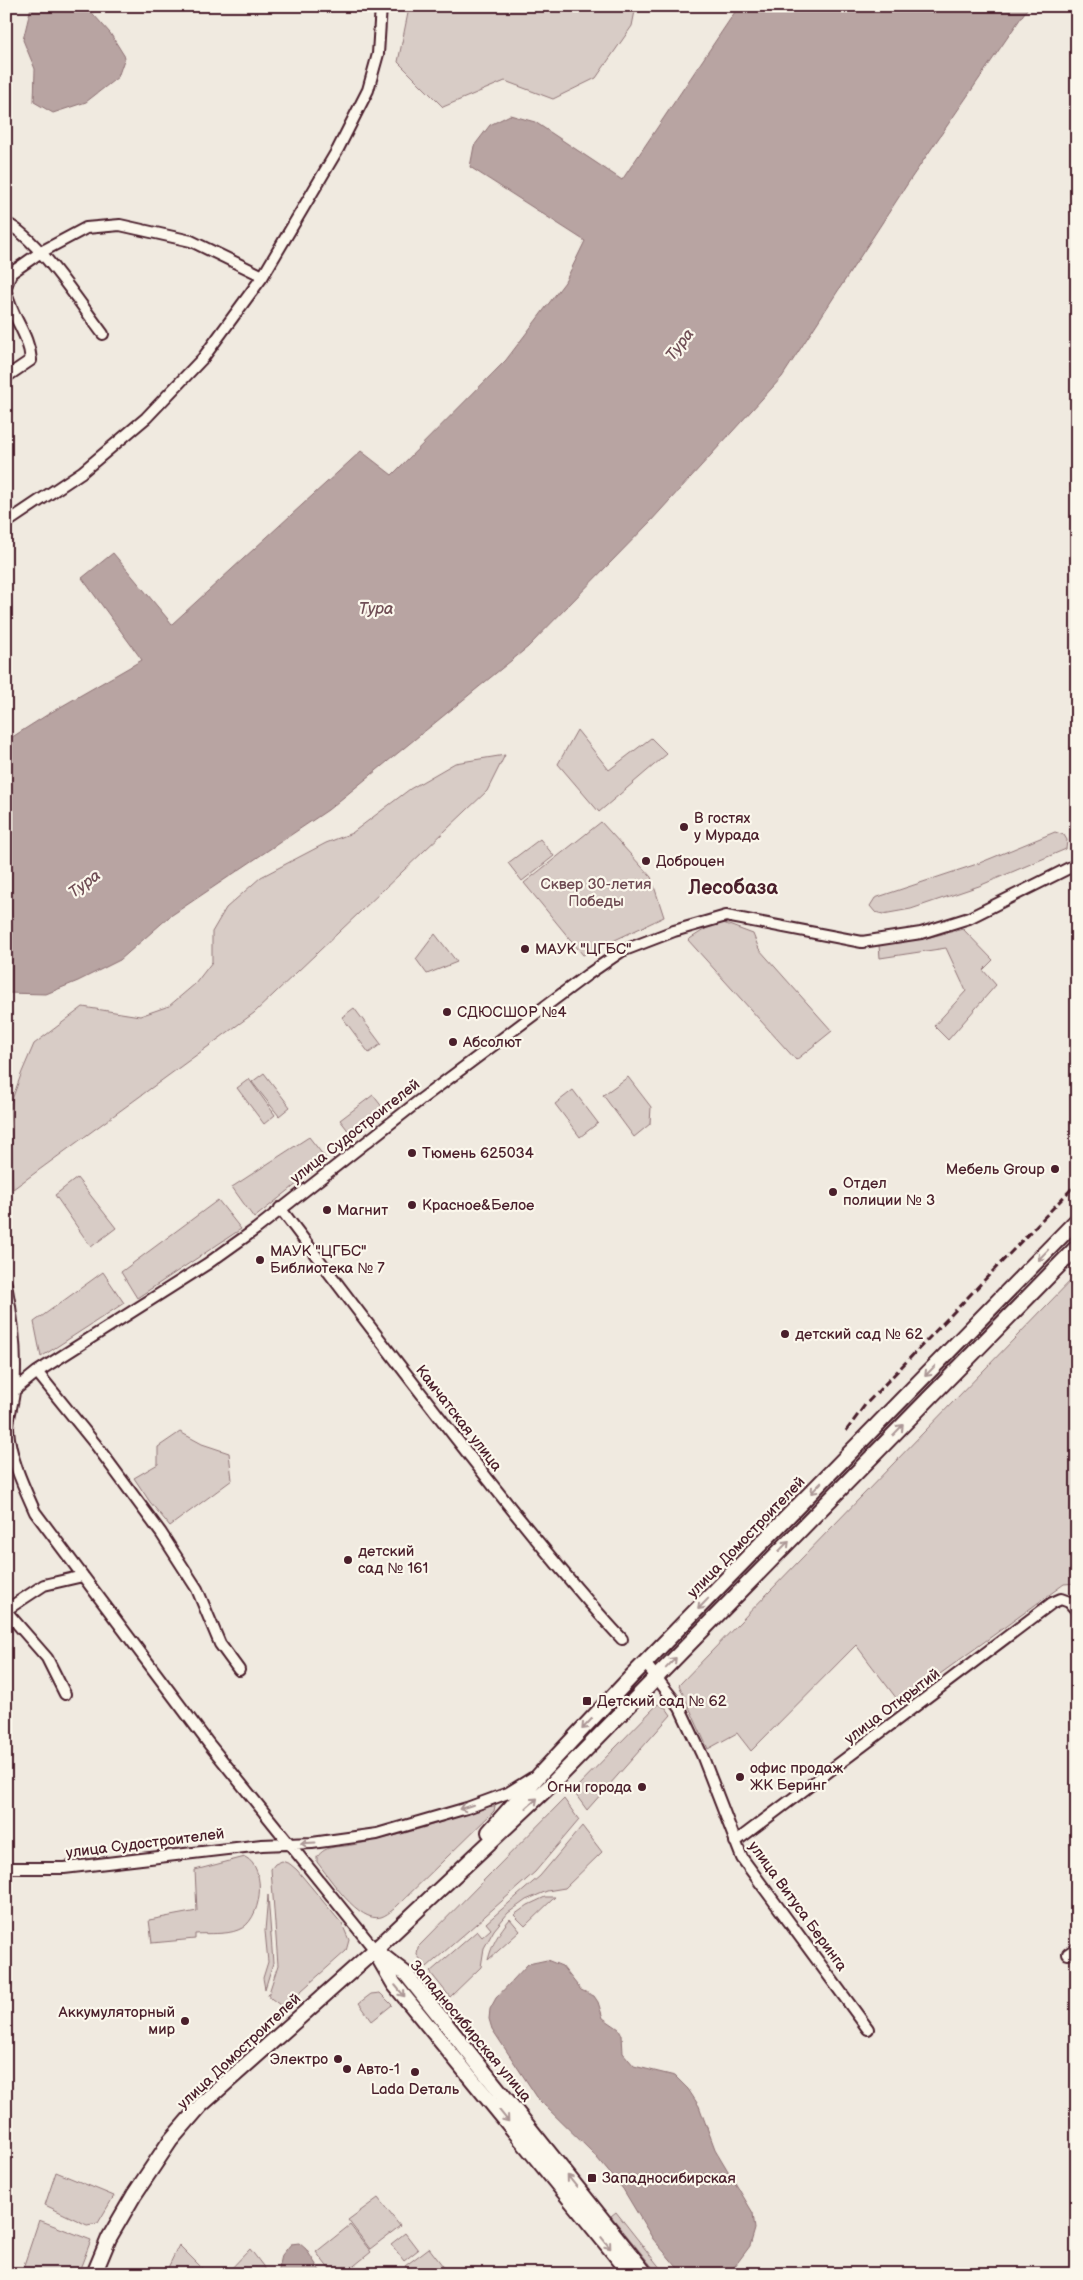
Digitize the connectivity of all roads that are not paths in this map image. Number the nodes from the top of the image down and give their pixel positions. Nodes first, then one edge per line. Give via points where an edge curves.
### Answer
1 (381, 6) edge
2 (6, 223) edge
3 (41, 252) junction
4 (263, 276) junction
5 (6, 287) edge
6 (6, 292) edge
7 (103, 334) dead end
8 (6, 377) edge
9 (6, 523) edge
10 (1077, 864) edge
11 (280, 1208) junction
12 (1077, 1220) edge
13 (1077, 1246) edge
14 (6, 1284) edge
15 (37, 1372) junction
16 (10, 1394) edge
17 (82, 1576) junction
18 (6, 1610) edge
19 (1077, 1611) edge
20 (622, 1639) dead end
21 (645, 1663) junction
22 (240, 1670) dead end
23 (657, 1677) junction
24 (65, 1694) dead end
25 (542, 1772) junction
26 (734, 1842) junction
27 (288, 1844) junction
28 (6, 1868) edge
29 (444, 1883) junction
30 (375, 1950) junction
31 (868, 2029) dead end
32 (94, 2274) edge
33 (631, 2274) edge
34 (646, 2274) edge

1 - 4 street via 378,54 368,90 338,149
2 - 3 street via 25,234
3 - 4 street via 86,228 120,225 191,241
3 - 5 street via 11,273
3 - 7 street
4 - 9 street via 203,358 146,418 82,472
6 - 8 street via 30,345 31,360
10 - 11 street, улица Судостроителей via 969,918 921,933 862,942 726,916 654,939 612,957
11 - 15 street, улица Судостроителей via 207,1264
11 - 20 street, Камчатская улица via 526,1528
12 -> 21 main road, улица Домостроителей
23 -> 13 main road, улица Домостроителей
14 - 16 street via 14,1325
15 - 16 street, улица Судостроителей
15 - 22 street via 161,1533 197,1589 220,1644
16 - 17 street via 8,1429 16,1469 35,1512
17 - 18 street via 44,1585
17 - 27 street
18 - 24 street via 46,1658
19 - 26 street, улица Открытий via 1061,1599 1052,1602
21 - 23 street, улица Витуса Беринга
21 -> 25 main road, улица Домостроителей
23 - 26 street, улица Витуса Беринга via 680,1708 702,1754
29 -> 23 main road, улица Домостроителей via 554,1782
25 -> 27 street, улица Судостроителей via 508,1793 386,1831
25 - 29 main road, улица Домостроителей
26 - 31 street, улица Витуса Беринга via 742,1858
27 - 28 street, улица Судостроителей via 64,1868
27 - 30 street
29 - 30 main road, улица Домостроителей
30 - 32 main road, улица Домостроителей via 201,2105 170,2141 134,2195 109,2238
30 -> 33 main road, Западносибирская улица via 394,1984
34 -> 30 main road, Западносибирская улица via 406,1974

